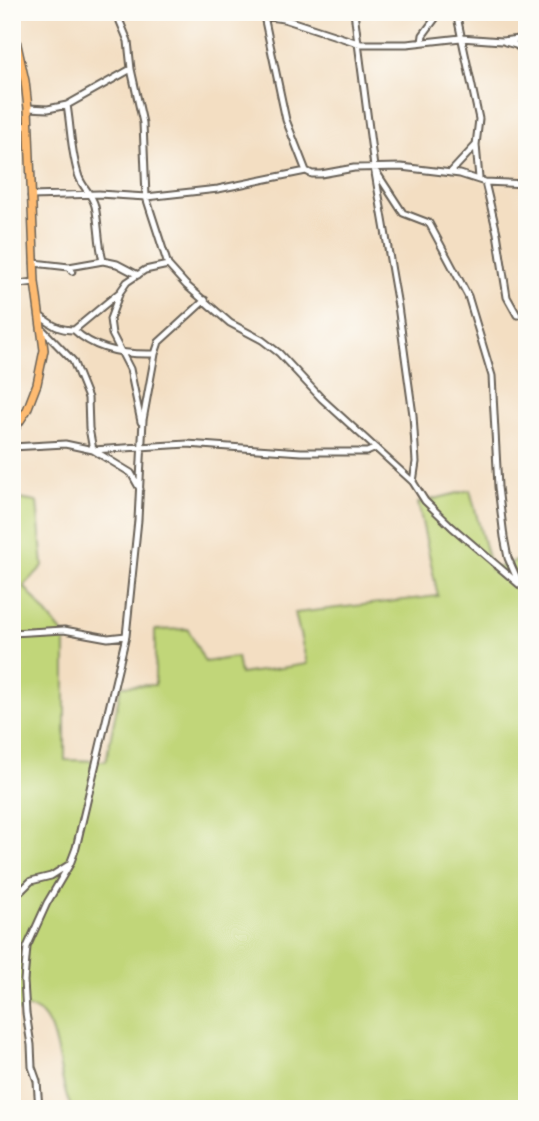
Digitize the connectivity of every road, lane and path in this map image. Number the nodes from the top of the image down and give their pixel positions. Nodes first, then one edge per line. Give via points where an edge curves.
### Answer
1 (18, 12) edge
2 (157, 12) edge
3 (193, 12) edge
4 (354, 12) edge
5 (440, 12) edge
6 (456, 12) edge
7 (229, 13) edge
8 (117, 14) edge
9 (12, 15) edge
10 (264, 16) junction
11 (284, 16) edge
12 (12, 22) edge
13 (461, 38) junction
14 (527, 38) edge
15 (357, 41) junction
16 (502, 41) junction
17 (422, 42) junction
18 (527, 53) edge
19 (131, 69) junction
20 (67, 105) junction
21 (28, 108) junction
22 (12, 125) edge
23 (28, 126) junction
24 (476, 145) junction
25 (374, 167) junction
26 (306, 171) junction
27 (450, 173) junction
28 (482, 180) junction
29 (527, 184) edge
30 (91, 195) junction
31 (31, 196) junction
32 (146, 197) junction
33 (103, 261) junction
34 (34, 263) junction
35 (168, 265) junction
36 (138, 275) junction
37 (35, 282) junction
38 (12, 285) edge
39 (120, 292) junction
40 (205, 300) junction
41 (517, 315) dead end
42 (40, 316) junction
43 (43, 329) junction
44 (74, 330) junction
45 (121, 353) junction
46 (155, 354) junction
47 (142, 428) junction
48 (12, 433) edge
49 (12, 447) edge
50 (141, 447) junction
51 (376, 448) junction
52 (93, 450) junction
53 (413, 482) junction
54 (140, 490) junction
55 (520, 586) junction
56 (527, 591) edge
57 (12, 633) edge
58 (126, 636) junction
59 (70, 864) junction
60 (12, 894) edge
61 (39, 1109) edge

1 - 9 street
2 - 8 street
3 - 7 street
4 - 15 street
5 - 17 street
6 - 13 street
7 - 10 street
8 - 19 street via 128,41
10 - 11 street
10 - 26 street via 286,120
11 - 15 street
12 - 21 main road
13 - 16 street
13 - 17 street
13 - 24 street via 479,119
14 - 16 street
15 - 17 street
15 - 25 street
16 - 18 street
19 - 20 street
19 - 32 street via 143,123
20 - 21 street
20 - 30 street via 74,162
21 - 23 main road
22 - 23 street
23 - 31 main road
24 - 27 street
24 - 28 street
25 - 26 street via 321,174
25 - 27 street
25 - 53 street via 413,415
25 - 55 street via 402,213 429,223 468,296 492,376 498,487 508,558
26 - 32 street via 218,189
27 - 28 street
28 - 29 street
28 - 41 street via 497,233 507,297
30 - 31 street
30 - 32 street
30 - 33 street
31 - 34 main road
32 - 35 street
33 - 34 street via 71,269
33 - 36 street
34 - 37 main road
35 - 36 street
35 - 40 street
36 - 39 street
37 - 38 street
37 - 42 main road
39 - 44 street
39 - 45 street via 110,319
40 - 46 street via 159,342
40 - 51 street via 230,323 279,354
42 - 43 main road
42 - 44 street via 62,330
43 - 48 main road via 37,384
43 - 52 street via 73,360 88,398
44 - 45 street
45 - 46 street
45 - 47 street via 134,385
46 - 47 street
47 - 50 street
49 - 52 street via 65,444
50 - 51 street via 187,444 301,452 367,452
50 - 52 street
50 - 54 street
51 - 53 street
52 - 54 street via 131,473
53 - 55 street via 434,510
54 - 58 street
55 - 56 street
57 - 58 street via 64,630 108,638
58 - 59 street
59 - 60 street
59 - 61 street via 27,947 26,1013

